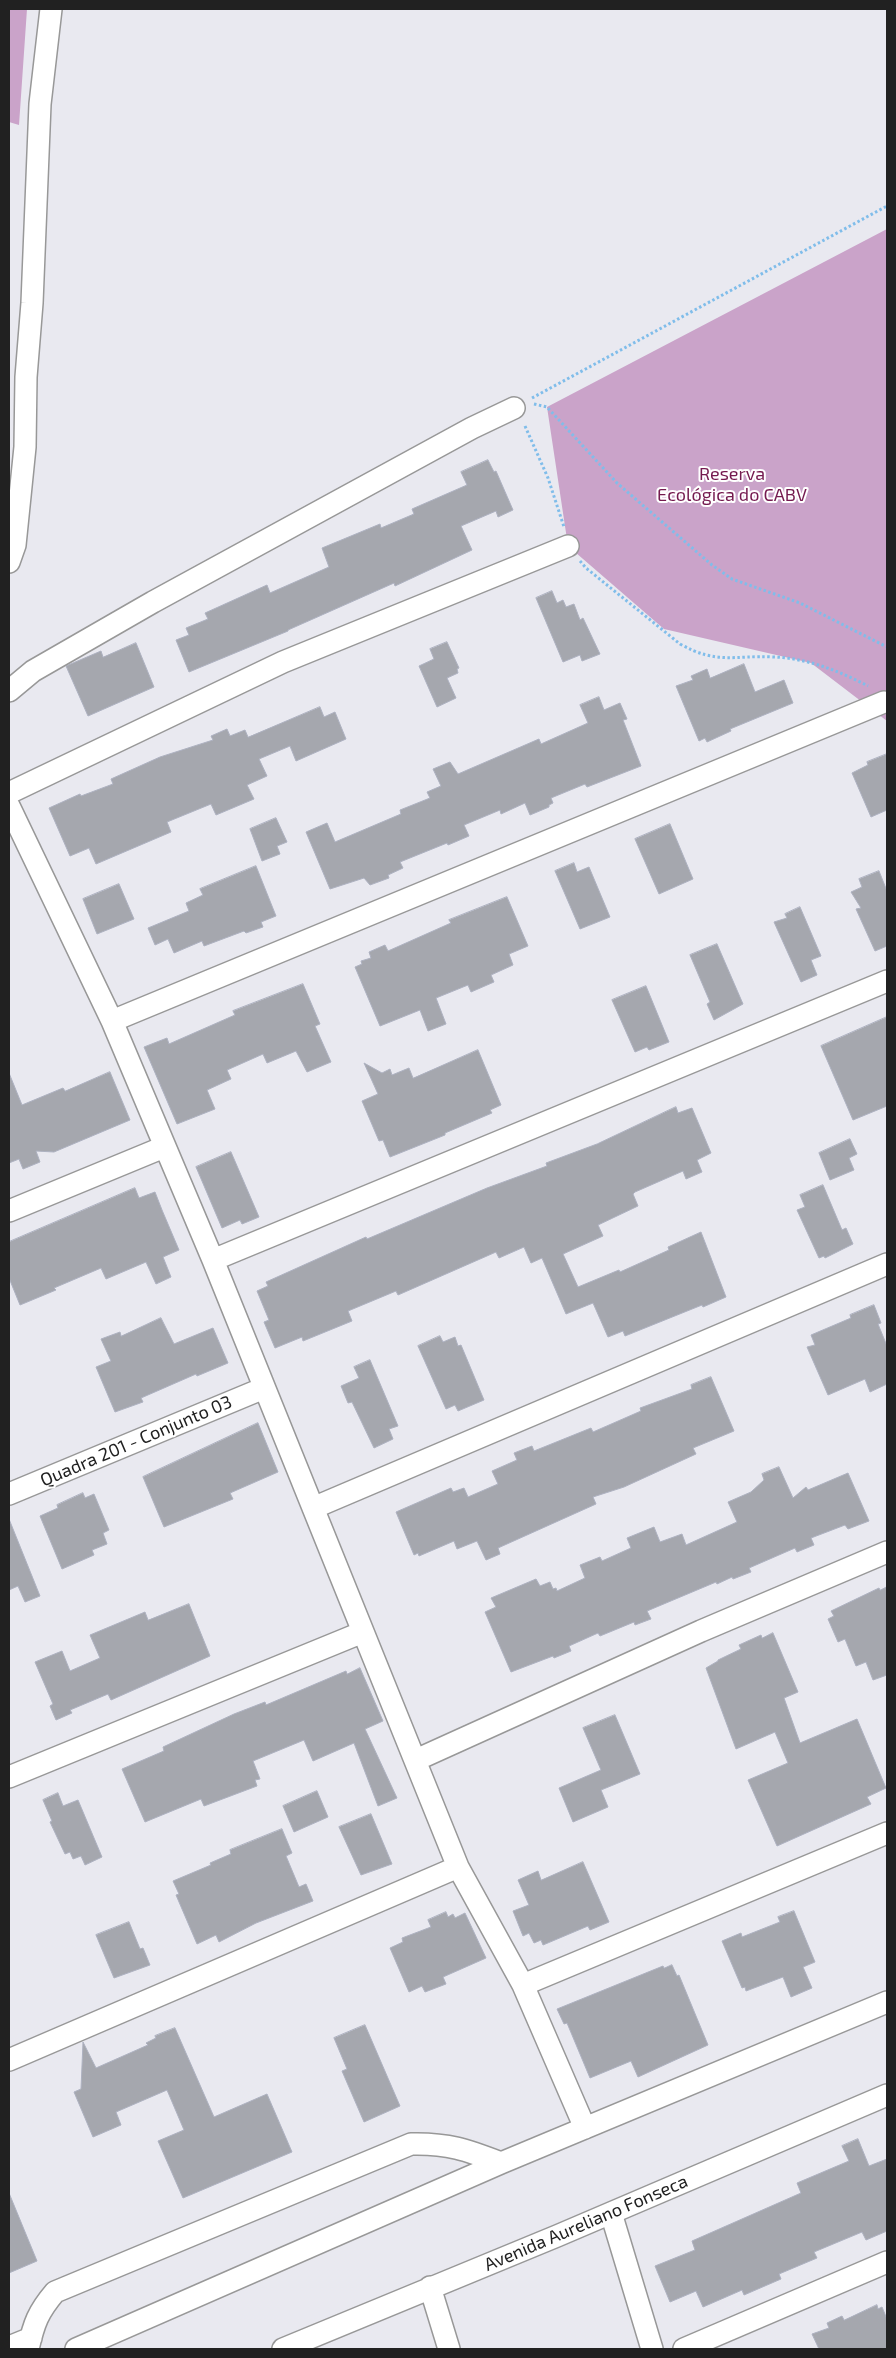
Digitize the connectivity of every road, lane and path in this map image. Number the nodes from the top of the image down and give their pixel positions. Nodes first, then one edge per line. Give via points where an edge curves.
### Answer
1 (51, 9) edge
2 (887, 206) edge
3 (514, 408) junction
4 (568, 546) junction
5 (9, 562) edge
6 (887, 647) edge
7 (9, 692) edge
8 (884, 702) joint
9 (9, 793) edge
10 (9, 806) edge
11 (887, 981) edge
12 (112, 1021) junction
13 (164, 1147) junction
14 (9, 1211) edge
15 (213, 1260) junction
16 (887, 1264) edge
17 (264, 1388) junction
18 (9, 1494) edge
19 (313, 1508) junction
20 (887, 1552) edge
21 (363, 1632) junction
22 (416, 1760) junction
23 (9, 1777) edge
24 (887, 1833) edge
25 (458, 1867) junction
26 (523, 1985) junction
27 (887, 2002) edge
28 (9, 2060) edge
29 (887, 2095) edge
30 (585, 2128) junction
31 (501, 2163) junction
32 (611, 2213) junction
33 (887, 2262) edge
34 (430, 2287) junction
35 (29, 2344) edge
36 (9, 2347) edge
37 (76, 2349) edge
38 (283, 2349) edge
39 (449, 2349) edge
40 (652, 2349) edge
41 (684, 2349) edge

1 - 5 street via 40,104 25,447 15,546
2 - 3 path
3 - 4 path via 530,435 548,478
3 - 6 path via 534,404 547,407 617,482 732,579 800,603
3 - 7 street via 153,602 33,672
4 - 8 path via 586,568 680,644 697,653 718,659 775,657 811,663 842,672 868,686
4 - 9 street via 284,662
8 - 12 street
10 - 12 street
11 - 15 street
12 - 13 street
13 - 14 street
13 - 15 street
15 - 17 street
16 - 19 street
17 - 18 street, Quadra 201 - Conjunto 03
17 - 19 street
19 - 21 street
20 - 22 street via 701,1631
21 - 22 street
21 - 23 street
22 - 25 street
24 - 26 street
25 - 26 street
25 - 28 street
26 - 30 street
27 - 30 street
29 - 32 street, Avenida Aureliano Fonseca
30 - 31 street
31 - 35 street via 437,2143 411,2144 55,2292 40,2310
31 - 37 street
32 - 34 street, Avenida Aureliano Fonseca
32 - 40 street
33 - 41 street
34 - 38 street, Avenida Aureliano Fonseca
34 - 39 street
35 - 36 street

